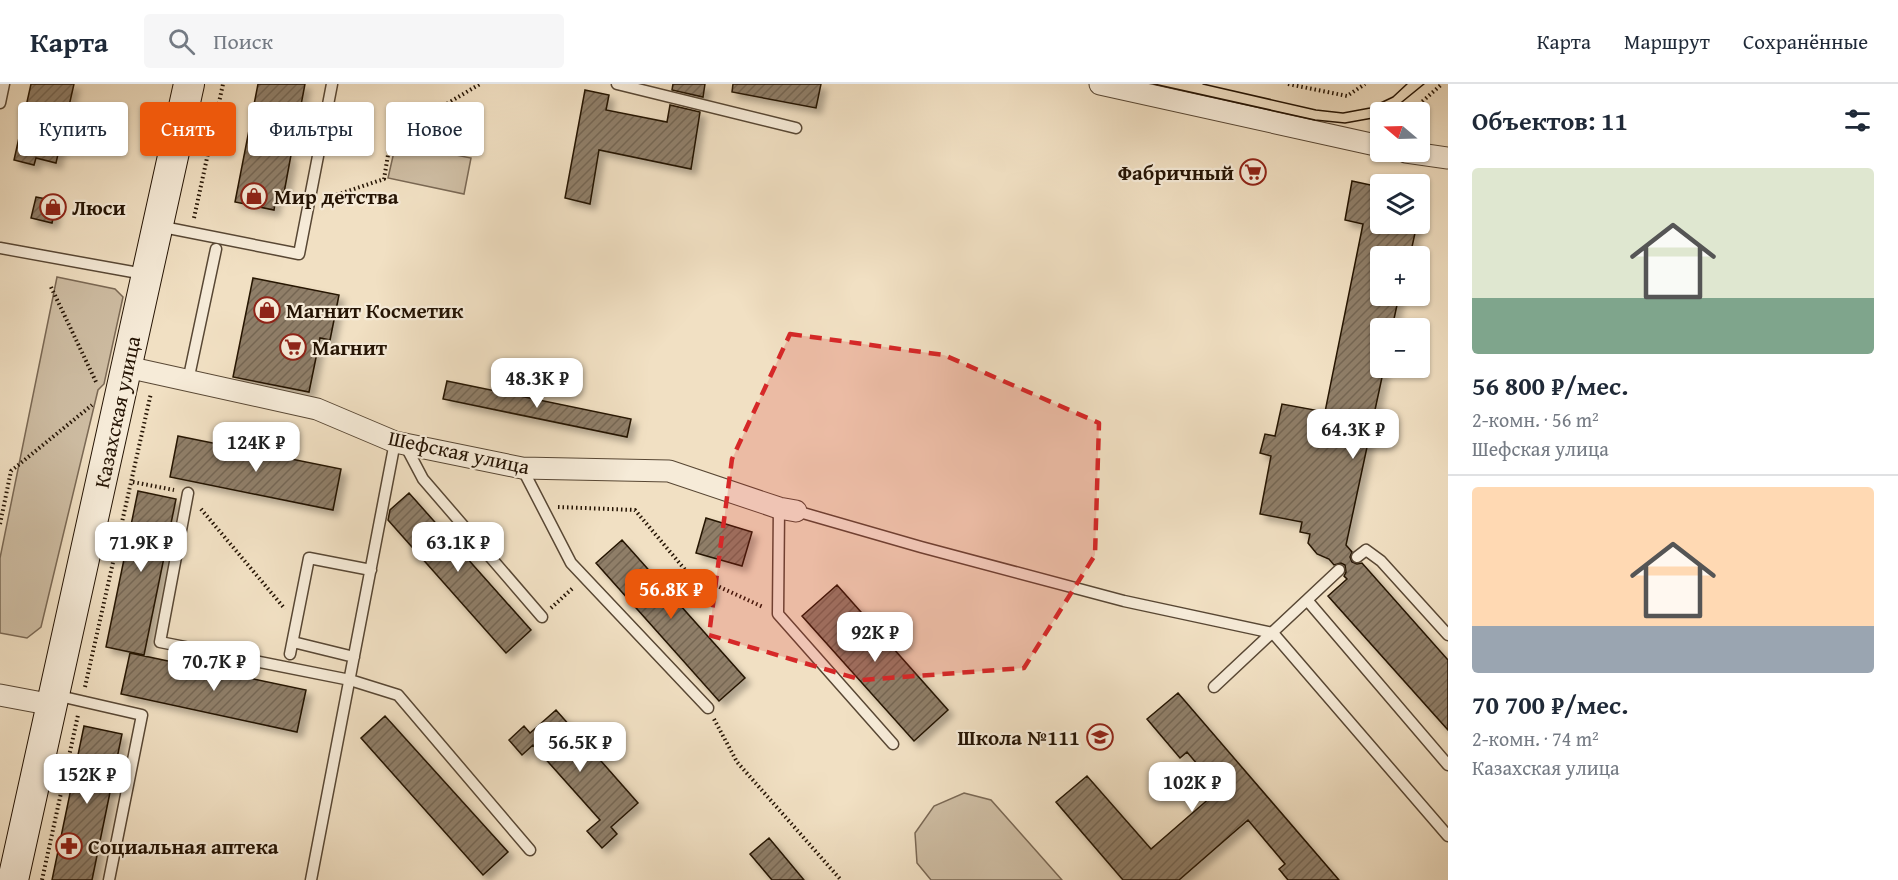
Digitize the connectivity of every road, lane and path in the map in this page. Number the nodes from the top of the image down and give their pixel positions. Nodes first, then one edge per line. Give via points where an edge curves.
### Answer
1 (4, 84) edge
2 (189, 84) edge
3 (223, 84) edge
4 (332, 84) edge
5 (480, 84) edge
6 (617, 84) edge
7 (1100, 84) edge
8 (1288, 84) edge
9 (1365, 84) edge
10 (1442, 84) edge
11 (1422, 102) edge
12 (0, 103) edge
13 (796, 128) dead end
14 (1370, 144) edge
15 (1430, 156) edge
16 (1448, 158) edge
17 (309, 204) junction
18 (158, 226) junction
19 (191, 233) junction
20 (0, 248) edge
21 (216, 249) dead end
22 (147, 275) junction
23 (51, 287) dead end
24 (127, 367) junction
25 (155, 375) junction
26 (189, 381) junction
27 (98, 386) dead end
28 (93, 403) dead end
29 (400, 442) junction
30 (522, 468) junction
31 (133, 482) junction
32 (188, 493) junction
33 (542, 507) junction
34 (787, 509) junction
35 (0, 524) edge
36 (1357, 557) dead end
37 (371, 570) junction
38 (1339, 570) dead end
39 (585, 577) junction
40 (1306, 600) junction
41 (778, 614) junction
42 (542, 617) joint
43 (296, 622) junction
44 (1273, 633) junction
45 (1448, 635) edge
46 (293, 642) junction
47 (290, 654) dead end
48 (354, 657) junction
49 (350, 680) junction
50 (1214, 687) dead end
51 (0, 695) edge
52 (63, 701) junction
53 (708, 708) joint
54 (893, 744) dead end
55 (1448, 765) edge
56 (1448, 836) edge
57 (530, 850) dead end
58 (13, 880) edge
59 (42, 880) edge
60 (109, 880) edge
61 (311, 880) edge
62 (841, 880) edge

1 - 12 lane
2 - 18 main road, Казахская улица
3 - 19 path
4 - 17 lane
5 - 17 path via 391,137 384,179
6 - 13 lane
7 - 14 street
8 - 9 path via 1347,96
10 - 11 path
15 - 16 street
17 - 19 lane via 299,254
18 - 19 lane
18 - 22 main road, Казахская улица
20 - 22 lane
21 - 26 lane
22 - 24 main road, Казахская улица
23 - 27 path
24 - 25 street, Шефская улица
24 - 52 main road, Казахская улица
25 - 26 street, Шефская улица
25 - 31 path
26 - 29 street, Шефская улица via 317,409
28 - 35 path via 11,471
29 - 30 street, Шефская улица
29 - 37 lane
29 - 42 lane via 423,479
30 - 33 lane
30 - 34 street, Шефская улица via 669,471
31 - 32 path
31 - 52 path
32 - 43 path
32 - 49 lane via 160,642
33 - 39 lane via 571,562
33 - 41 path via 634,510 687,572
34 - 41 lane
34 - 44 lane via 1124,601
36 - 45 lane via 1366,550 1381,561
37 - 43 lane via 309,558
37 - 48 lane
38 - 40 lane
39 - 42 path
39 - 53 lane
40 - 44 lane
40 - 55 lane
41 - 54 lane
43 - 46 lane
44 - 50 lane
44 - 56 lane
46 - 47 lane
46 - 48 lane
48 - 49 lane
49 - 57 lane via 398,695
49 - 61 lane
51 - 52 street
52 - 58 main road, Казахская улица
52 - 59 path
52 - 60 lane via 142,715
53 - 62 path via 737,762

